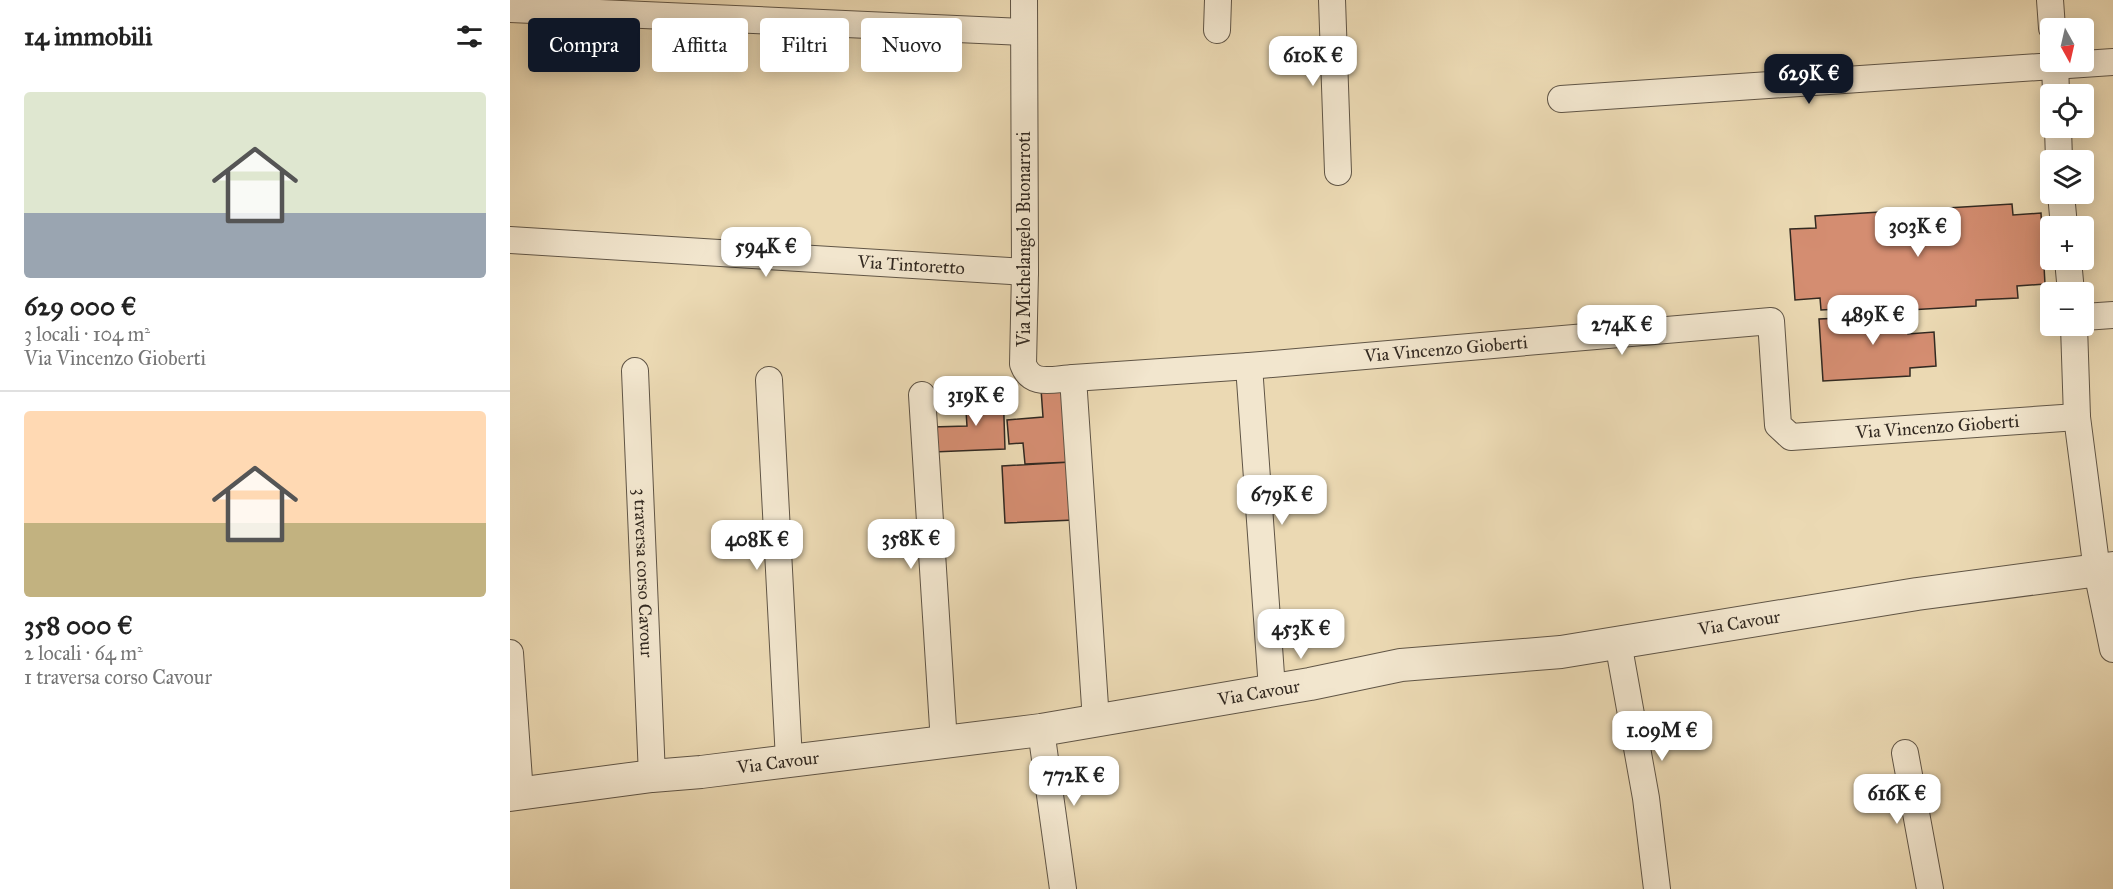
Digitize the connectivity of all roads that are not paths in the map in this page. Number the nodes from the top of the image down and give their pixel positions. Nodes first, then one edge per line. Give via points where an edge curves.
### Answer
1 (1024, 0) edge
2 (1218, 0) edge
3 (1332, 0) edge
4 (2050, 0) edge
5 (510, 9) edge
6 (706, 9) edge
7 (2051, 18) edge
8 (1217, 30) dead end
9 (1024, 32) junction
10 (2113, 62) edge
11 (2094, 63) edge
12 (2040, 65) edge
13 (1561, 99) dead end
14 (1338, 171) dead end
15 (510, 240) edge
16 (1025, 272) junction
17 (2113, 315) edge
18 (2094, 316) edge
19 (2074, 336) edge
20 (1249, 366) junction
21 (635, 371) dead end
22 (1073, 378) junction
23 (769, 380) dead end
24 (922, 395) dead end
25 (2077, 417) junction
26 (2105, 569) edge
27 (1618, 642) junction
28 (2113, 649) edge
29 (510, 652) edge
30 (1272, 689) junction
31 (1096, 721) junction
32 (1041, 730) junction
33 (944, 742) junction
34 (1905, 753) dead end
35 (789, 760) junction
36 (651, 776) junction
37 (515, 795) edge
38 (1063, 889) edge
39 (1658, 889) edge
40 (1930, 889) edge

1 - 9 street, Via Michelangelo Buonarroti
2 - 8 street
3 - 14 street
4 - 7 street
5 - 6 street
6 - 9 street
9 - 16 street, Via Michelangelo Buonarroti
10 - 11 street
12 - 13 street
15 - 16 street, Via Tintoretto
16 - 22 street, Via Michelangelo Buonarroti via 1023,364 1027,374 1036,380
17 - 18 street
19 - 25 street
20 - 22 street, Via Vincenzo Gioberti
20 - 25 street, Via Vincenzo Gioberti via 1771,321 1778,425 1791,437
20 - 30 street
21 - 36 street, 3 traversa corso Cavour
22 - 31 street
23 - 35 street
24 - 33 street
25 - 26 street
26 - 27 street, Via Cavour via 1917,594
26 - 28 street
27 - 30 street, Via Cavour via 1561,652 1401,665
27 - 39 street
29 - 37 street
30 - 31 street, Via Cavour
31 - 32 street, Via Cavour
32 - 33 street, Via Cavour
32 - 38 street
33 - 35 street, Via Cavour
34 - 40 street
35 - 36 street, Via Cavour
36 - 37 street, Via Cavour

